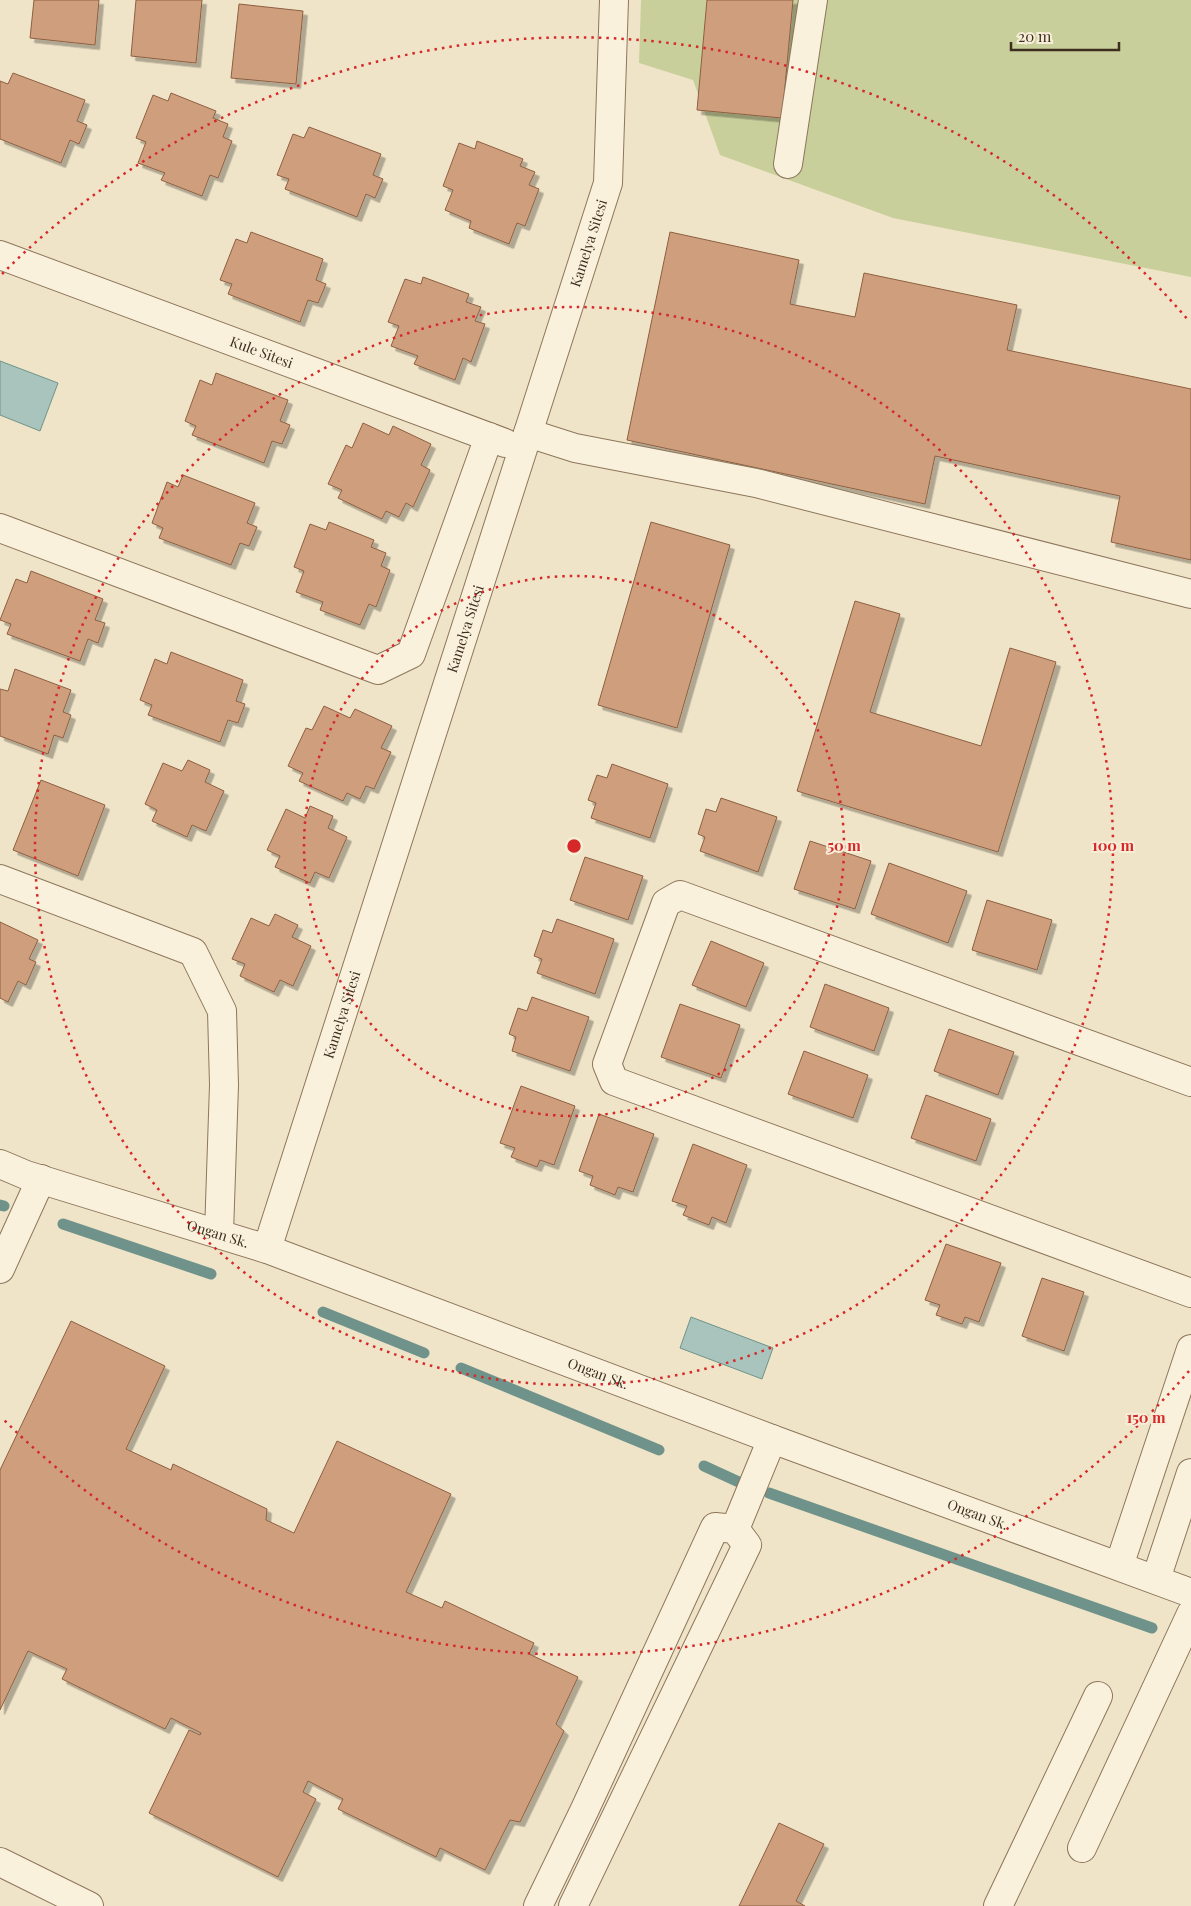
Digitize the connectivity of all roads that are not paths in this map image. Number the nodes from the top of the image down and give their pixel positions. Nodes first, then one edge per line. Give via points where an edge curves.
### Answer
1 (614, 0) edge
2 (813, 0) edge
3 (788, 164) dead end
4 (0, 255) edge
5 (489, 437) junction
6 (525, 442) junction
7 (0, 528) edge
8 (1191, 594) edge
9 (0, 879) edge
10 (1191, 1082) edge
11 (0, 1164) edge
12 (41, 1179) junction
13 (219, 1233) junction
14 (268, 1249) junction
15 (0, 1268) edge
16 (1191, 1293) edge
17 (1191, 1349) edge
18 (772, 1439) junction
19 (1191, 1473) edge
20 (735, 1529) junction
21 (1119, 1566) junction
22 (1156, 1580) junction
23 (1191, 1593) edge
24 (1191, 1614) edge
25 (1098, 1696) dead end
26 (585, 1809) junction
27 (614, 1824) junction
28 (1082, 1848) dead end
29 (0, 1862) edge
30 (90, 1906) edge
31 (538, 1906) edge
32 (573, 1906) edge
33 (998, 1906) edge

1 - 6 street, Kamelya Sitesi via 608,183
2 - 3 street
4 - 5 street, Kule Sitesi
5 - 6 street, Kule Sitesi
5 - 7 street via 411,654 378,670
6 - 8 street, Kule Sitesi via 575,448 756,483
6 - 14 street, Kamelya Sitesi
9 - 13 street via 193,952 222,1011 224,1085
10 - 16 street via 680,896 666,903 607,1064 614,1081
11 - 12 street, Ongan Sk.
12 - 13 street, Ongan Sk.
12 - 15 street
13 - 14 street, Ongan Sk.
14 - 18 street, Ongan Sk.
17 - 21 street
18 - 20 street
18 - 21 street, Ongan Sk.
19 - 22 street
20 - 26 street via 714,1527
20 - 27 street via 747,1545
21 - 22 street, Ongan Sk.
22 - 23 street, Ongan Sk.
24 - 28 street
25 - 33 street
26 - 27 street
26 - 31 street
27 - 32 street
29 - 30 street

